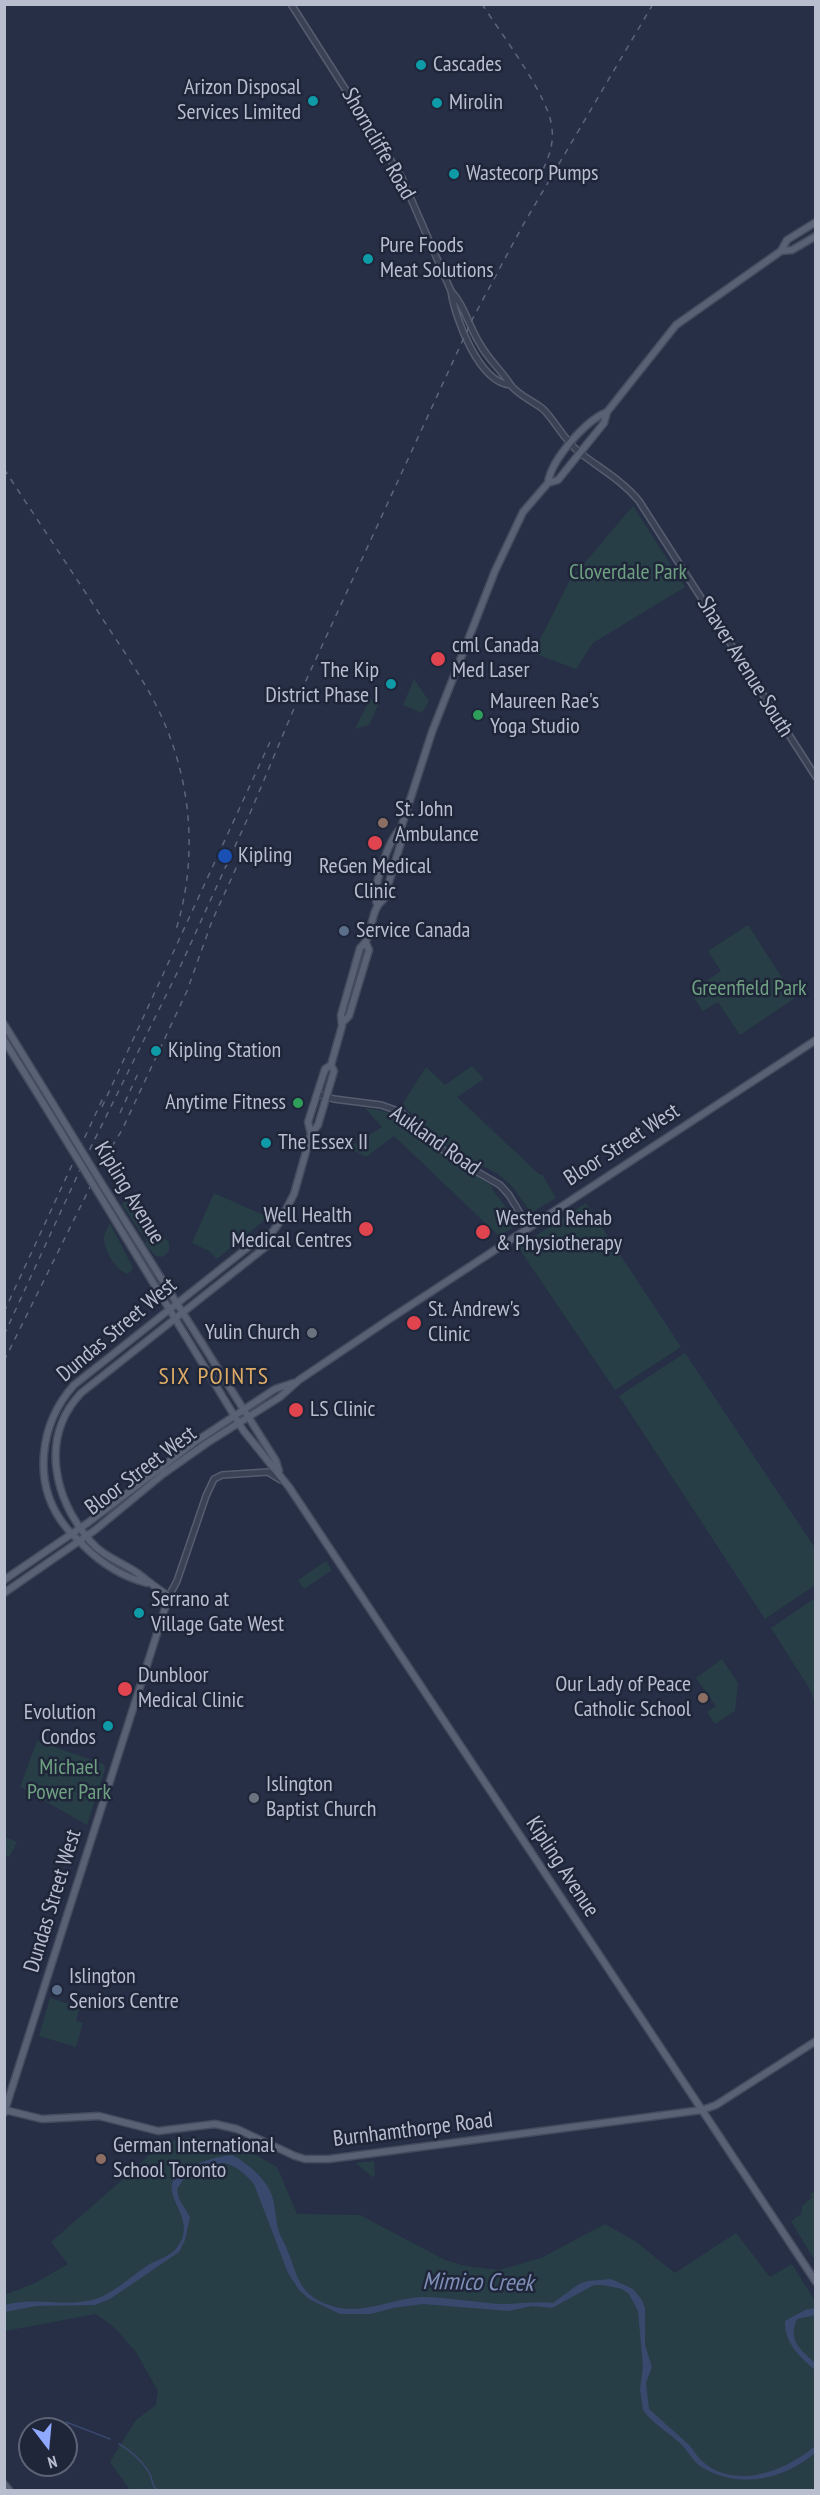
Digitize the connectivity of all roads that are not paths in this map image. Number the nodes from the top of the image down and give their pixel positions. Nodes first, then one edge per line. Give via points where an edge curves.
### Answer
1 (291, 4) edge
2 (816, 222) edge
3 (816, 236) edge
4 (781, 251) junction
5 (451, 291) junction
6 (510, 385) junction
7 (607, 412) junction
8 (570, 444) junction
9 (579, 452) junction
10 (548, 483) junction
11 (816, 777) edge
12 (401, 828) junction
13 (377, 904) junction
14 (4, 1024) edge
15 (4, 1040) edge
16 (816, 1040) edge
17 (331, 1065) junction
18 (317, 1094) junction
19 (327, 1097) junction
20 (311, 1134) junction
21 (120, 1220) junction
22 (529, 1227) junction
23 (270, 1235) junction
24 (176, 1304) junction
25 (169, 1310) junction
26 (182, 1314) junction
27 (175, 1319) junction
28 (299, 1380) junction
29 (244, 1410) junction
30 (234, 1416) junction
31 (248, 1417) junction
32 (238, 1423) junction
33 (279, 1472) junction
34 (289, 1487) junction
35 (81, 1528) junction
36 (72, 1533) junction
37 (86, 1535) junction
38 (79, 1540) junction
39 (4, 1580) edge
40 (148, 1583) junction
41 (4, 1593) edge
42 (169, 1596) junction
43 (816, 2041) edge
44 (702, 2110) junction
45 (5, 2111) edge
46 (816, 2282) edge
47 (4, 2484) edge
48 (9, 2490) edge

1 - 5 street, Shorncliffe Road via 402,178
2 - 4 main road, Dundas Street West via 787,240
3 - 4 main road, Dundas Street West via 792,250
4 - 7 main road, Dundas Street West via 676,325
5 - 6 street, Shorncliffe Road via 459,299 479,343 495,367 508,377
5 - 6 street, Shorncliffe Road via 453,309 473,353 492,377
6 - 8 street, Shorncliffe Road via 545,411
7 - 8 main road, Dundas Street West via 594,417
7 - 9 main road, Dundas Street West via 604,423
8 - 9 street, Shorncliffe Road
8 - 10 main road, Dundas Street West via 549,472
9 - 10 main road, Dundas Street West via 558,480
9 - 11 street, Shaver Avenue South via 625,484 639,501
10 - 12 main road, Dundas Street West via 523,512 495,571 434,726
12 - 13 main road, Dundas Street West via 402,839 384,899
12 - 13 main road, Dundas Street West via 393,836 385,858 374,897
13 - 17 main road, Dundas Street West via 366,943 360,948
14 - 21 main road, Kipling Avenue, bridge
15 - 21 main road, Kipling Avenue, bridge
16 - 22 main road, Bloor Street West
17 - 18 main road, Dundas Street West via 325,1069
17 - 19 main road, Dundas Street West via 334,1071
18 - 19 street, Aukland Road
18 - 20 main road, Dundas Street West via 308,1122
19 - 20 main road, Dundas Street West
19 - 22 street, Aukland Road via 401,1112 450,1156 500,1185
20 - 23 main road, Dundas Street West via 294,1194
21 - 24 main road, Kipling Avenue
21 - 25 main road, Kipling Avenue
22 - 28 main road, Bloor Street West
23 - 24 main road, Dundas Street West via 256,1241
23 - 26 main road, Dundas Street West via 268,1245
24 - 25 main road, Dundas Street West
24 - 26 main road, Kipling Avenue
25 - 27 main road, Kipling Avenue
25 - 36 main road, Dundas Street West via 74,1385 52,1416 44,1444 45,1479 56,1511
26 - 27 main road, Dundas Street West
26 - 29 main road, Kipling Avenue
27 - 30 main road, Kipling Avenue
27 - 35 main road, Dundas Street West via 81,1393 66,1413 56,1446 55,1470 63,1499
28 - 29 main road, Bloor Street West via 275,1389
28 - 31 main road, Bloor Street West
29 - 30 main road, Bloor Street West
29 - 31 main road, Kipling Avenue
30 - 32 main road, Kipling Avenue
30 - 35 main road, Bloor Street West
31 - 32 main road, Bloor Street West
31 - 33 main road, Kipling Avenue
32 - 33 main road, Kipling Avenue
32 - 37 main road, Bloor Street West via 185,1458
33 - 34 main road, Kipling Avenue
34 - 42 street, Dundas Street West via 267,1472 226,1474 214,1479
34 - 44 main road, Kipling Avenue
35 - 36 main road, Bloor Street West
35 - 37 main road, Dundas Street West
36 - 38 main road, Dundas Street West
36 - 39 main road, Bloor Street West
37 - 38 main road, Bloor Street West
37 - 40 main road, Dundas Street West via 104,1553
38 - 40 main road, Dundas Street West via 111,1567
38 - 41 main road, Bloor Street West
40 - 42 main road, Dundas Street West
42 - 45 main road, Dundas Street West
43 - 44 main road, Burnhamthorpe Road
44 - 45 main road, Burnhamthorpe Road via 316,2160 295,2156 237,2129 215,2124 158,2132 96,2116 42,2119
44 - 46 main road, Kipling Avenue
47 - 48 main road

